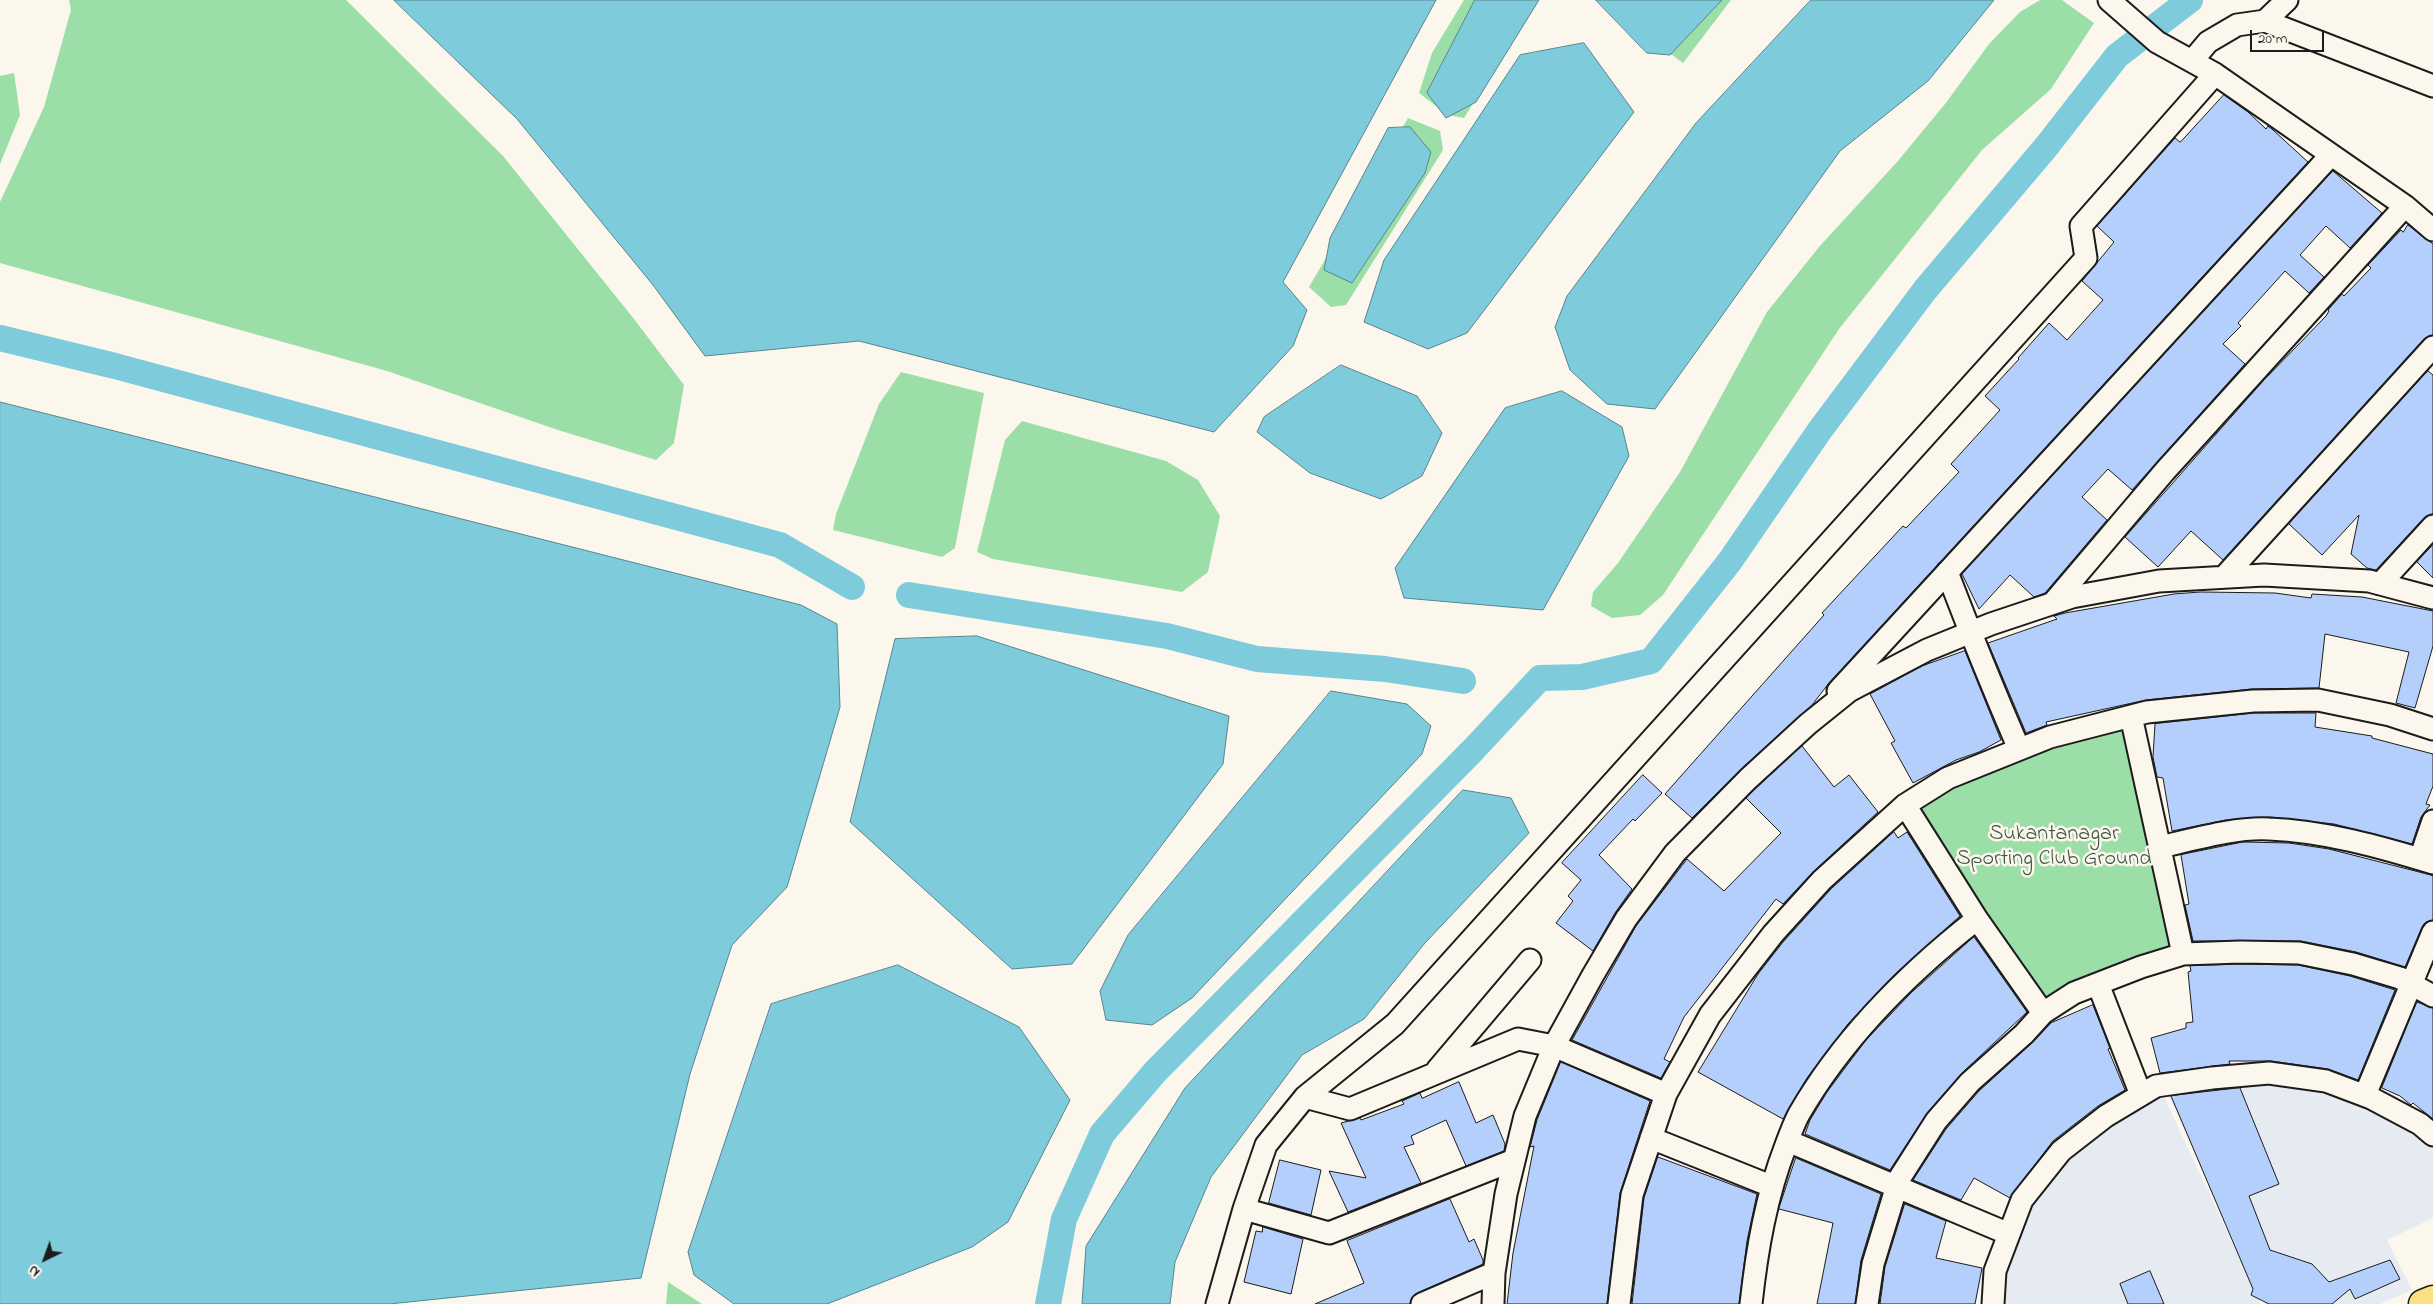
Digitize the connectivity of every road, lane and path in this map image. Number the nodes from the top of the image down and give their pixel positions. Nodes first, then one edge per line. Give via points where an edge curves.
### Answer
1 (2109, 0) edge
2 (2287, 0) edge
3 (2265, 21) junction
4 (2192, 61) junction
5 (2215, 74) junction
6 (2433, 86) edge
7 (2330, 156) junction
8 (2404, 206) junction
9 (2433, 230) edge
10 (2433, 347) edge
11 (2433, 526) edge
12 (1947, 572) junction
13 (2224, 577) junction
14 (2380, 584) junction
15 (2433, 598) edge
16 (2052, 604) junction
17 (1972, 632) junction
18 (2131, 716) junction
19 (1808, 724) junction
20 (2433, 729) edge
21 (2019, 749) junction
22 (1906, 805) junction
23 (2433, 821) edge
24 (2160, 847) junction
25 (2427, 861) edge
26 (1977, 918) junction
27 (2433, 932) edge
28 (2183, 954) junction
29 (1530, 960) dead end
30 (2414, 983) junction
31 (2098, 984) junction
32 (2433, 996) edge
33 (2043, 1014) junction
34 (1554, 1046) junction
35 (1433, 1074) junction
36 (1666, 1094) junction
37 (2141, 1095) junction
38 (2365, 1095) junction
39 (1305, 1097) junction
40 (2433, 1135) edge
41 (1651, 1138) junction
42 (1788, 1141) junction
43 (1514, 1160) junction
44 (1771, 1186) junction
45 (1896, 1188) junction
46 (1244, 1209) junction
47 (2009, 1234) junction
48 (1494, 1272) junction
49 (2433, 1300) edge
50 (1217, 1304) edge
51 (1422, 1304) edge
52 (1493, 1304) edge
53 (1619, 1304) edge
54 (1751, 1304) edge
55 (1868, 1304) edge
56 (1992, 1304) edge
57 (2423, 1304) edge

1 - 4 street via 2157,42
2 - 3 street
3 - 4 street via 2237,25 2208,42
3 - 6 street
4 - 5 street
5 - 7 street
5 - 39 street via 2081,226 2086,258 1395,1024
7 - 8 street
7 - 12 street
8 - 9 street
8 - 16 street via 2165,471
10 - 13 street
11 - 14 street
12 - 17 street
12 - 19 street
13 - 14 street via 2264,575
13 - 16 street via 2158,581 2072,597
14 - 15 street
16 - 17 street
17 - 19 street via 1927,650 1849,691
17 - 21 street
18 - 20 street via 2253,701 2318,700 2390,715
18 - 21 street via 2050,737
18 - 24 street
19 - 34 street via 1675,853 1626,919
21 - 22 street via 1948,778
22 - 26 street
22 - 36 street via 1822,880 1773,934 1710,1015
23 - 25 street
24 - 25 street via 2268,828 2337,838
24 - 28 street
26 - 33 street
26 - 42 street via 1938,949 1886,999 1839,1054 1798,1115
27 - 30 street
28 - 30 street via 2299,953 2353,964
28 - 31 street
29 - 35 street
30 - 32 street
30 - 38 street
31 - 33 street via 2074,993
31 - 37 street
33 - 45 street via 1970,1082 1936,1121
34 - 35 street via 1518,1039
34 - 36 street
34 - 43 street via 1525,1116
35 - 39 street via 1350,1109
36 - 41 street
37 - 38 street via 2156,1086 2269,1072 2326,1081
37 - 47 street via 2106,1116 2061,1151 2022,1200
38 - 40 street via 2420,1124
39 - 46 street via 1266,1145
41 - 44 street
41 - 53 street via 1632,1195
42 - 44 street
42 - 45 street
43 - 46 street via 1329,1233
43 - 48 street
44 - 54 street via 1756,1254
45 - 47 street
45 - 55 street via 1873,1264
46 - 50 street
47 - 56 street via 1995,1271
48 - 51 street
48 - 52 street
49 - 57 main road

